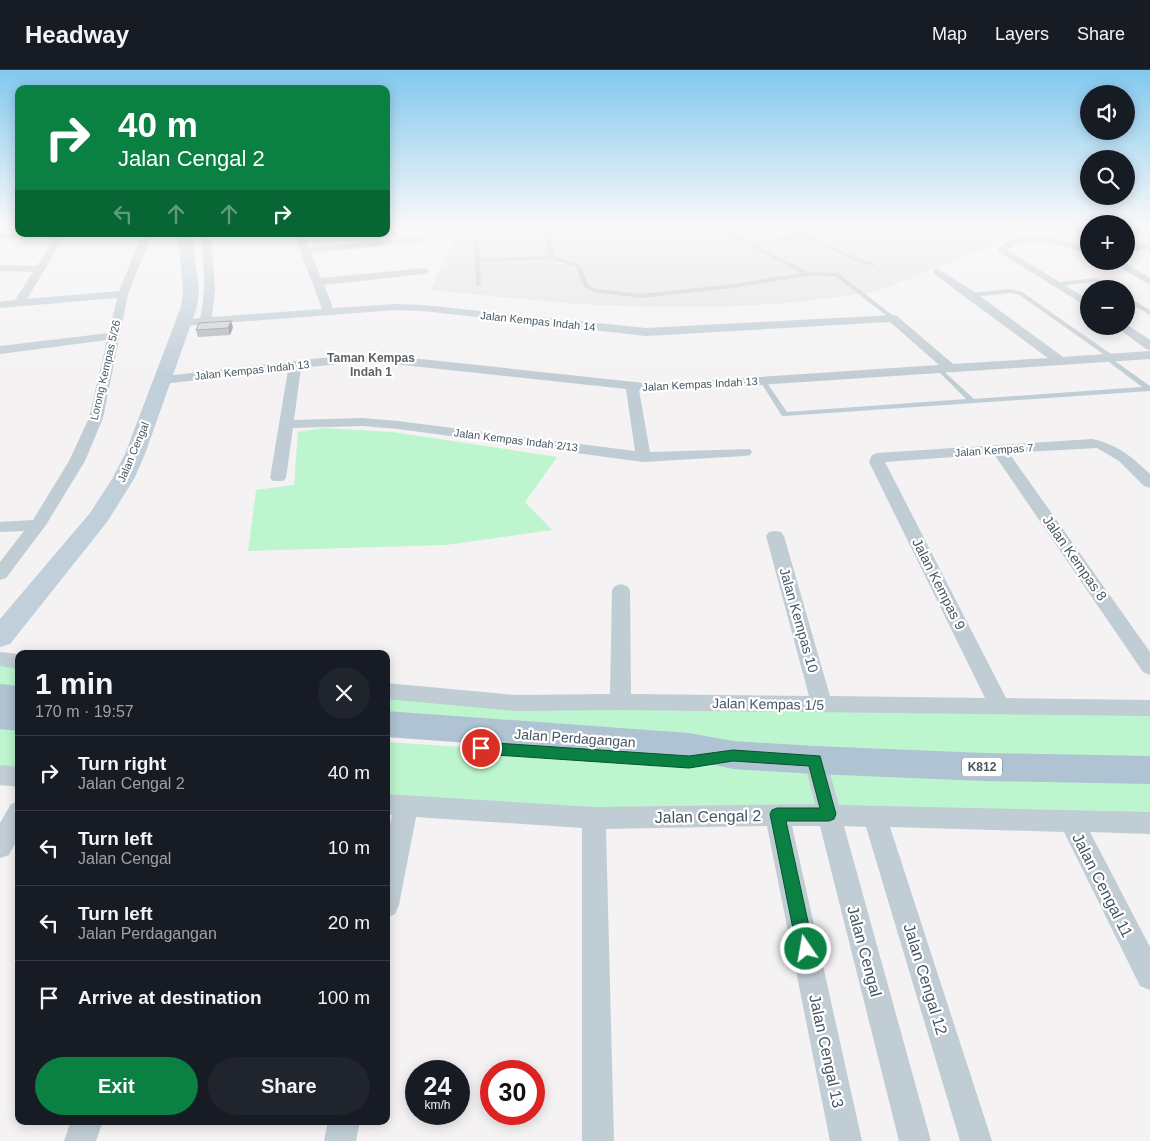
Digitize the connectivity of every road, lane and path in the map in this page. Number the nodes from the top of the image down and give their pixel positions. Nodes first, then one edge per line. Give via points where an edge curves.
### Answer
1 (36, 276) edge
2 (131, 276) edge
3 (190, 276) edge
4 (209, 276) edge
5 (316, 276) edge
6 (377, 276) edge
7 (478, 276) edge
8 (582, 276) edge
9 (795, 276) edge
10 (839, 276) edge
11 (944, 276) edge
12 (1045, 276) edge
13 (318, 282) junction
14 (1080, 282) edge
15 (1058, 284) junction
16 (478, 285) dead end
17 (123, 294) junction
18 (972, 295) junction
19 (1080, 298) edge
20 (19, 303) junction
21 (1135, 304) edge
22 (0, 305) edge
23 (329, 313) junction
24 (1150, 313) edge
25 (893, 318) junction
26 (205, 322) junction
27 (184, 323) junction
28 (1134, 335) edge
29 (114, 336) junction
30 (1150, 346) edge
31 (1, 352) edge
32 (1150, 355) edge
33 (1109, 357) junction
34 (1060, 361) junction
35 (295, 365) junction
36 (945, 368) junction
37 (162, 380) junction
38 (763, 381) junction
39 (632, 387) junction
40 (1150, 389) edge
41 (972, 401) junction
42 (286, 424) junction
43 (999, 450) junction
44 (745, 452) dead end
45 (643, 457) junction
46 (877, 462) joint
47 (278, 478) dead end
48 (1150, 483) edge
49 (38, 525) junction
50 (0, 527) edge
51 (775, 536) dead end
52 (0, 574) edge
53 (622, 590) dead end
54 (0, 637) edge
55 (0, 659) edge
56 (15, 661) edge
57 (1150, 667) edge
58 (390, 691) edge
59 (0, 696) edge
60 (15, 698) edge
61 (620, 702) junction
62 (822, 705) junction
63 (1000, 706) junction
64 (1150, 708) edge
65 (0, 716) edge
66 (15, 718) edge
67 (390, 724) edge
68 (390, 742) edge
69 (733, 755) junction
70 (815, 760) junction
71 (1150, 770) edge
72 (0, 775) edge
73 (15, 777) edge
74 (396, 805) edge
75 (777, 814) junction
76 (829, 814) junction
77 (875, 817) junction
78 (594, 818) junction
79 (15, 819) edge
80 (1071, 821) junction
81 (1150, 823) edge
82 (0, 847) edge
83 (390, 865) edge
84 (1150, 976) edge
85 (86, 1125) edge
86 (343, 1125) edge
87 (80, 1141) edge
88 (340, 1141) edge
89 (598, 1141) edge
90 (846, 1141) edge
91 (915, 1141) edge
92 (976, 1141) edge

1 - 20 street
2 - 17 street, Lorong Kempas 5/26
3 - 27 street, Jalan Cengal via 190,306
4 - 26 street
5 - 13 street
6 - 13 street
7 - 16 lane
8 - 9 lane via 587,287 595,291 641,296
10 - 25 lane
11 - 18 street
12 - 15 street
13 - 23 street
14 - 15 lane
15 - 19 street
17 - 20 street
17 - 29 street, Lorong Kempas 5/26
18 - 33 lane via 1020,293
18 - 34 street
20 - 22 street
21 - 24 lane
23 - 25 street, Jalan Kempas Indah 14 via 423,308 646,332
23 - 26 street, Jalan Kempas Indah 14
25 - 36 street
26 - 27 street, Jalan Kempas Indah 14
27 - 37 street, Jalan Cengal
28 - 30 street
29 - 31 street
29 - 49 street, Lorong Kempas 5/26 via 96,418 77,461
32 - 33 street, Jalan Kempas Indah 13
33 - 34 street, Jalan Kempas Indah 13
33 - 40 lane
34 - 36 street, Jalan Kempas Indah 13
35 - 37 street, Jalan Kempas Indah 13
35 - 39 street, Jalan Kempas Indah 13 via 348,359 393,360
35 - 42 street
36 - 38 street, Jalan Kempas Indah 13
36 - 41 lane
37 - 54 street, Jalan Cengal via 135,454 111,500
38 - 39 street, Jalan Kempas Indah 13
38 - 41 lane via 785,414
39 - 45 street
40 - 41 lane
42 - 45 street, Jalan Kempas Indah 2/13 via 389,424
42 - 47 street
43 - 46 street, Jalan Kempas 7 via 880,457
43 - 48 street, Jalan Kempas 7 via 1104,444
43 - 57 street, Jalan Kempas 8
44 - 45 street, Jalan Kempas Indah 2/13
46 - 63 street, Jalan Kempas 9
49 - 50 street
49 - 52 street, Lorong Kempas 5/26
51 - 62 street, Jalan Kempas 10
53 - 61 street
55 - 56 street
58 - 61 street, Jalan Kempas 1/5 via 516,703
59 - 60 main road
61 - 62 street, Jalan Kempas 1/5
62 - 63 street, Jalan Kempas 1/5
63 - 64 street, Jalan Kempas 1/5
65 - 66 main road
67 - 69 main road, Jalan Perdagangan / K812 via 689,746
68 - 69 main road, Jalan Perdagangan / K812 via 689,762
69 - 70 main road, Jalan Perdagangan / K812
70 - 71 main road, Jalan Perdagangan / K812
70 - 76 street, Jalan Cengal
72 - 73 street
74 - 78 street, Jalan Cengal 2
74 - 83 street
75 - 76 street, Jalan Cengal 2
75 - 78 street, Jalan Cengal 2
75 - 90 street, Jalan Cengal 13
76 - 77 street, Jalan Cengal 2
76 - 91 street, Jalan Cengal
77 - 80 street, Jalan Cengal 2
77 - 92 street, Jalan Cengal 12
78 - 89 street
79 - 82 street
80 - 81 street, Jalan Cengal 2
80 - 84 street, Jalan Cengal 11
85 - 87 street
86 - 88 street

